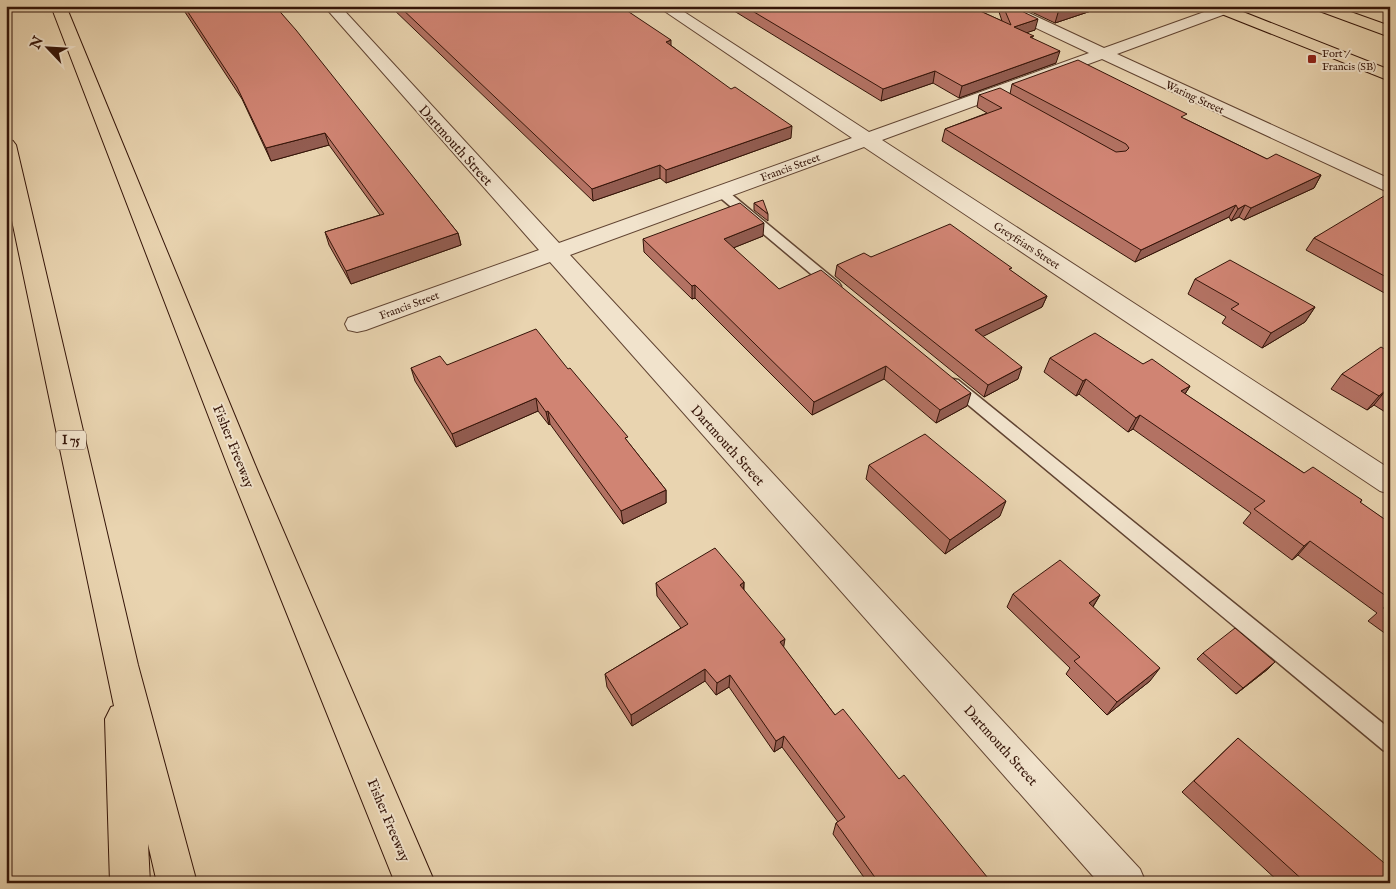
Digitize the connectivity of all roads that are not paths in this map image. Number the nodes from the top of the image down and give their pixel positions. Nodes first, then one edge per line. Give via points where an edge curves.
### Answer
1 (58, 6) edge
2 (331, 6) edge
3 (664, 6) edge
4 (1000, 6) edge
5 (1319, 6) edge
6 (1348, 6) edge
7 (1219, 8) edge
8 (1390, 21) edge
9 (1390, 32) edge
10 (1103, 54) junction
11 (1390, 76) edge
12 (866, 140) junction
13 (6, 145) edge
14 (1390, 187) edge
15 (721, 192) junction
16 (553, 253) junction
17 (844, 294) edge
18 (357, 324) dead end
19 (944, 376) edge
20 (1390, 483) edge
21 (121, 666) junction
22 (1390, 743) edge
23 (130, 883) edge
24 (177, 883) edge
25 (416, 883) edge
26 (1126, 883) edge

1 - 25 main road, Fisher Freeway via 244,472
2 - 16 street, Dartmouth Street
3 - 12 street, Greyfriars Street
4 - 10 street, Waring Street
5 - 9 main road
6 - 8 main road
7 - 10 street, Francis Street
7 - 11 main road
10 - 12 street, Francis Street via 1002,96
10 - 14 street, Waring Street
12 - 15 street, Francis Street
12 - 20 street, Greyfriars Street
13 - 21 main road, I 75
15 - 16 street, Francis Street
15 - 17 lane
16 - 18 street, Francis Street
16 - 26 street, Dartmouth Street
19 - 22 lane
21 - 23 main road
21 - 24 main road, I 75

